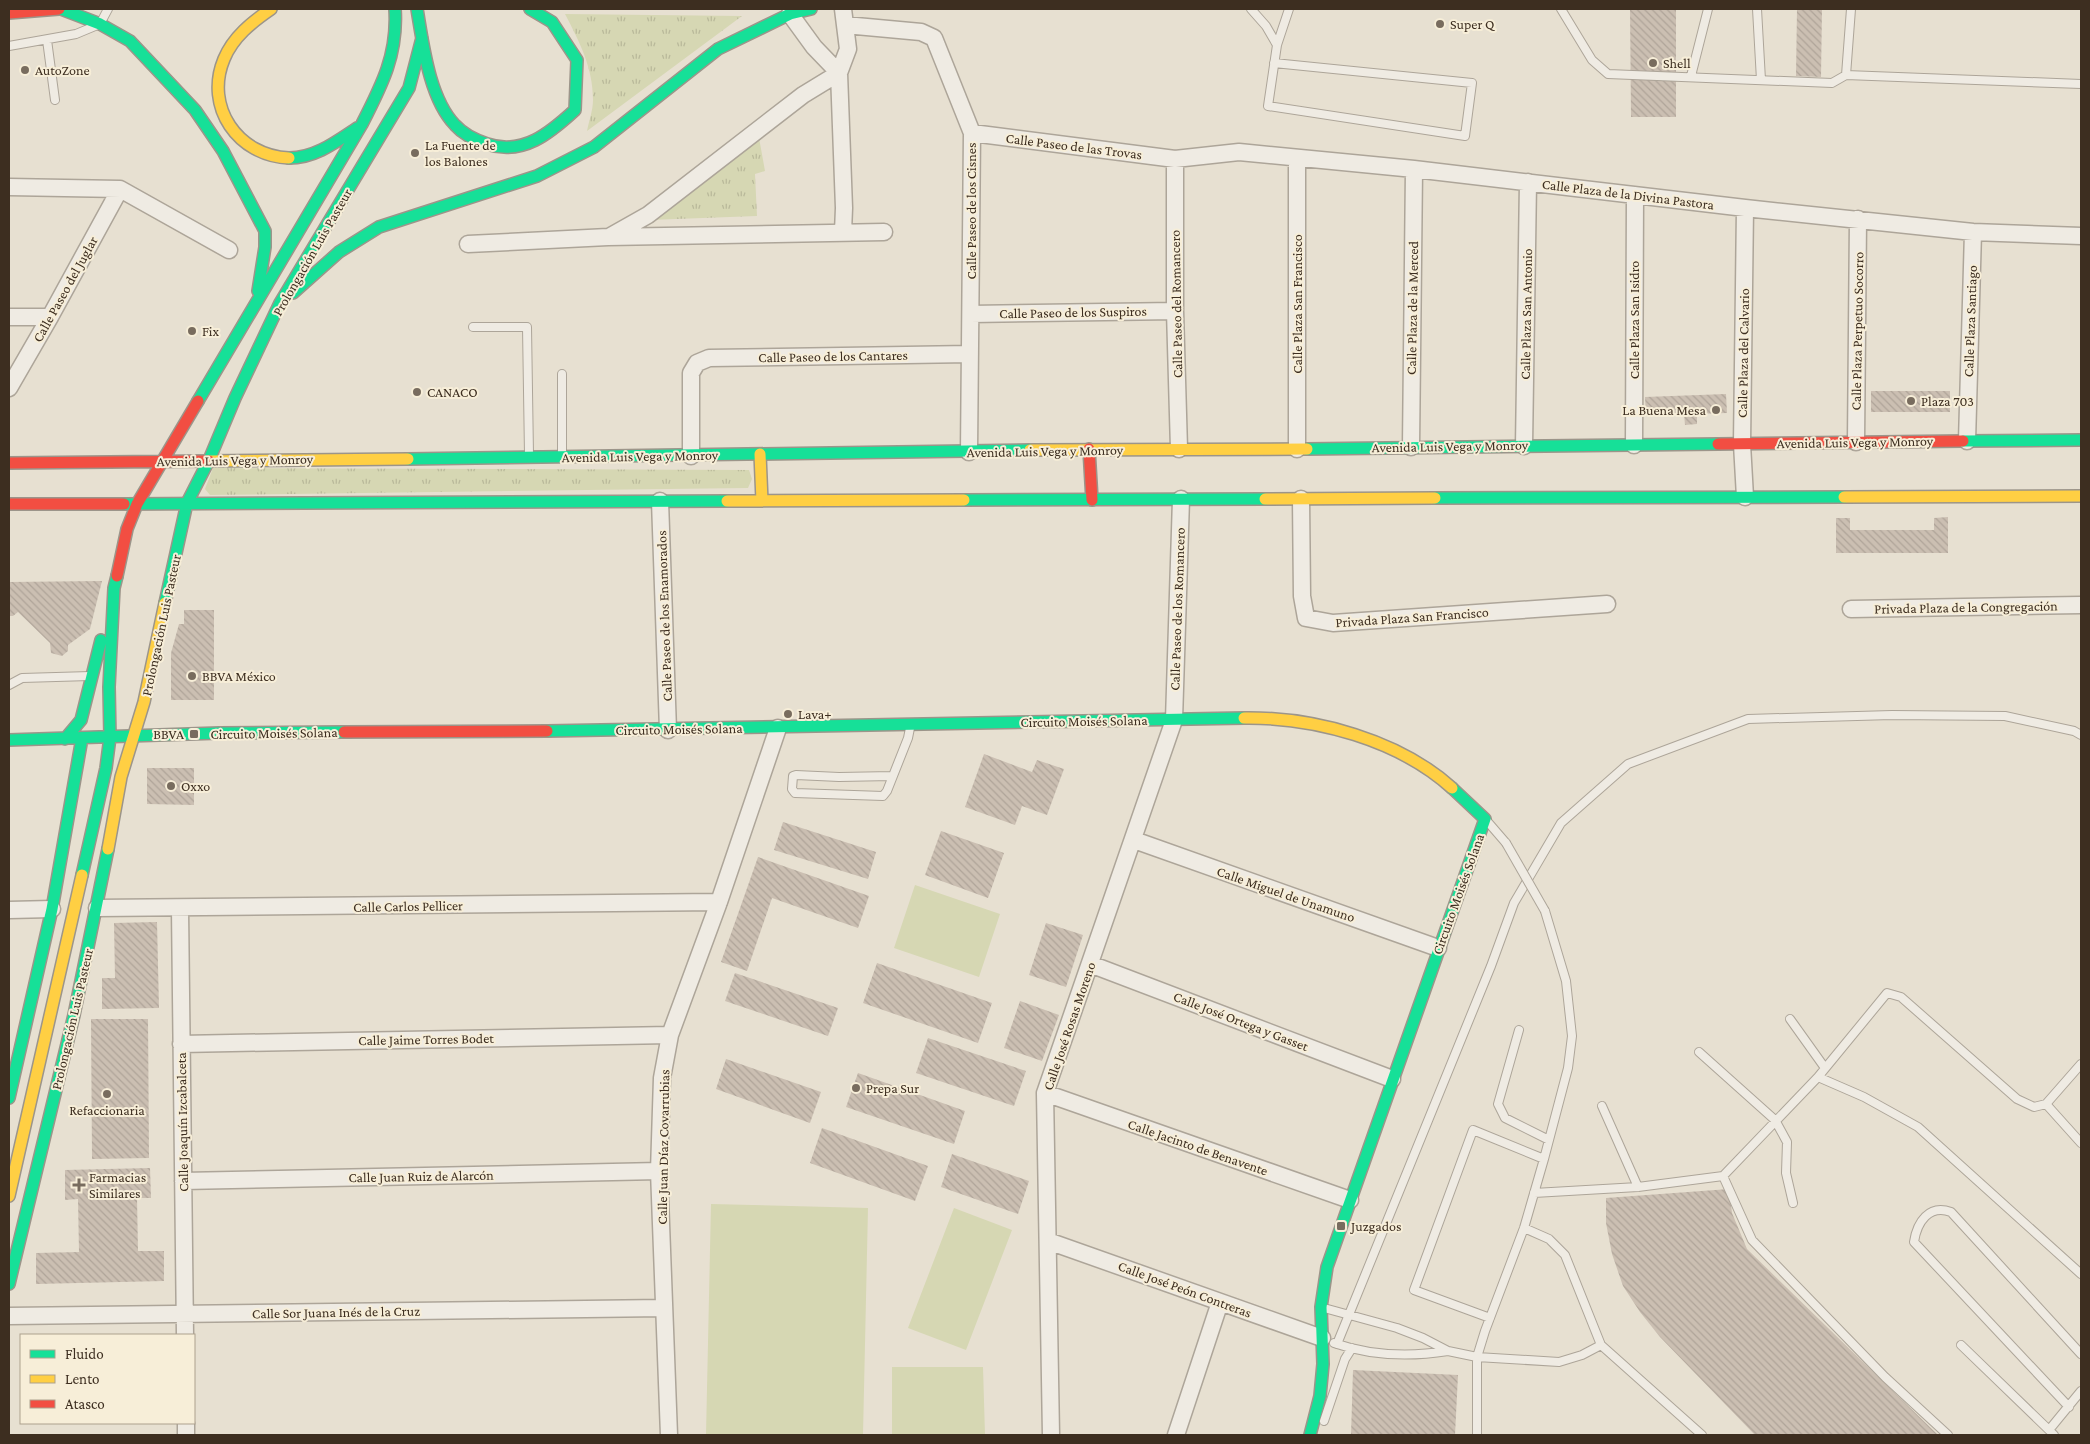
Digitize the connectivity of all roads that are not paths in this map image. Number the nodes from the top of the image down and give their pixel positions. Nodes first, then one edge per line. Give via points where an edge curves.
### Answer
1 (60, 9) edge
2 (108, 9) edge
3 (271, 9) edge
4 (395, 9) edge
5 (417, 9) edge
6 (530, 9) edge
7 (811, 9) edge
8 (843, 9) edge
9 (1250, 9) edge
10 (1289, 9) edge
11 (1561, 9) edge
12 (1708, 9) edge
13 (1757, 9) edge
14 (1851, 9) edge
15 (9, 13) edge
16 (790, 14) junction
17 (100, 24) junction
18 (845, 25) junction
19 (422, 38) junction
20 (47, 40) junction
21 (1277, 45) junction
22 (9, 46) edge
23 (1274, 63) junction
24 (839, 73) junction
25 (1846, 75) junction
26 (1690, 76) junction
27 (1760, 80) junction
28 (2081, 84) edge
29 (55, 100) dead end
30 (362, 124) junction
31 (972, 133) junction
32 (1297, 158) junction
33 (1176, 159) junction
34 (1414, 168) junction
35 (1528, 182) junction
36 (9, 187) edge
37 (120, 189) junction
38 (1635, 195) junction
39 (1745, 208) junction
40 (1858, 219) junction
41 (843, 232) junction
42 (884, 232) dead end
43 (1973, 232) junction
44 (2081, 236) edge
45 (608, 238) junction
46 (468, 244) dead end
47 (229, 250) dead end
48 (256, 303) junction
49 (280, 303) junction
50 (1175, 311) junction
51 (971, 314) junction
52 (50, 317) junction
53 (9, 318) edge
54 (473, 327) dead end
55 (970, 354) junction
56 (562, 374) dead end
57 (9, 388) edge
58 (1967, 440) junction
59 (2081, 440) edge
60 (1856, 442) junction
61 (1742, 444) junction
62 (1634, 445) junction
63 (1524, 446) junction
64 (1410, 447) junction
65 (1089, 449) junction
66 (1179, 449) junction
67 (1297, 449) junction
68 (970, 452) junction
69 (760, 454) junction
70 (691, 456) junction
71 (562, 457) junction
72 (529, 458) junction
73 (209, 460) junction
74 (163, 461) junction
75 (9, 463) edge
76 (2081, 496) edge
77 (1744, 497) junction
78 (1181, 499) junction
79 (1301, 499) junction
80 (1092, 500) junction
81 (762, 501) junction
82 (660, 502) junction
83 (9, 504) edge
84 (137, 504) junction
85 (187, 504) junction
86 (114, 588) junction
87 (1607, 604) dead end
88 (2081, 605) edge
89 (1851, 609) dead end
90 (92, 676) junction
91 (9, 685) edge
92 (1174, 720) junction
93 (911, 725) junction
94 (778, 728) junction
95 (668, 730) junction
96 (2081, 735) edge
97 (132, 736) junction
98 (110, 737) junction
99 (82, 738) junction
100 (65, 739) junction
101 (9, 740) edge
102 (892, 776) junction
103 (1486, 819) junction
104 (1134, 840) junction
105 (719, 902) junction
106 (97, 908) junction
107 (180, 908) junction
108 (52, 909) junction
109 (9, 910) edge
110 (1438, 948) junction
111 (1090, 964) junction
112 (1790, 1019) dead end
113 (1519, 1030) dead end
114 (670, 1035) junction
115 (181, 1044) junction
116 (1699, 1052) dead end
117 (2081, 1064) edge
118 (1826, 1068) junction
119 (12, 1070) edge
120 (1818, 1077) junction
121 (1392, 1078) junction
122 (1045, 1093) junction
123 (9, 1098) edge
124 (2046, 1104) junction
125 (1602, 1106) dead end
126 (1775, 1120) junction
127 (2081, 1129) edge
128 (2075, 1136) junction
129 (1549, 1140) junction
130 (2081, 1142) edge
131 (1544, 1159) junction
132 (660, 1171) junction
133 (1723, 1176) junction
134 (183, 1181) junction
135 (1638, 1187) junction
136 (1534, 1193) junction
137 (9, 1196) edge
138 (1350, 1200) junction
139 (1793, 1203) dead end
140 (1524, 1228) junction
141 (1048, 1240) junction
142 (2081, 1274) edge
143 (9, 1284) edge
144 (1220, 1302) junction
145 (1321, 1307) junction
146 (664, 1308) junction
147 (184, 1314) junction
148 (1348, 1315) junction
149 (9, 1316) edge
150 (1490, 1318) junction
151 (185, 1334) edge
152 (1330, 1341) junction
153 (1600, 1345) junction
154 (1961, 1345) dead end
155 (1352, 1348) junction
156 (1448, 1352) junction
157 (2081, 1354) edge
158 (1477, 1357) junction
159 (2081, 1391) edge
160 (2069, 1407) junction
161 (1323, 1427) dead end
162 (2051, 1433) edge
163 (669, 1435) edge
164 (1051, 1435) edge
165 (1176, 1435) edge
166 (1310, 1435) edge
167 (1477, 1435) edge
168 (1702, 1435) edge
169 (1948, 1435) edge

1 - 15 main road
1 - 17 main road
2 - 17 lane
3 - 30 main road via 249,24 231,46 221,70 220,96 230,126 251,148 277,157 295,158 318,152
4 - 30 main road, Prolongación Luis Pasteur via 395,51
5 - 19 main road, Prolongación Luis Pasteur
6 - 19 main road via 552,22 577,60 575,110 536,142 514,148 492,146 464,133 450,117 437,95
7 - 16 main road
8 - 18 street
9 - 21 lane via 1266,26
10 - 21 lane
11 - 26 lane via 1592,60 1608,74
12 - 26 lane
13 - 27 lane
14 - 25 lane
16 - 24 street via 814,47
16 - 49 main road via 718,48 594,147 537,176 379,227 339,252
17 - 20 lane via 76,34
17 - 48 main road via 130,40 195,110 223,150 265,232
18 - 24 street via 848,49
18 - 31 street, Calle Paseo de los Cisnes via 921,32 934,38
19 - 49 main road, Prolongación Luis Pasteur via 409,88
20 - 22 lane
20 - 29 lane
21 - 23 lane
23 - 23 lane via 1268,106 1465,136 1472,83
24 - 41 street
24 - 45 street via 803,95 648,214
25 - 27 lane via 1832,83
25 - 28 lane
26 - 27 lane
30 - 48 main road, Prolongación Luis Pasteur
31 - 33 street, Calle Paseo de las Trovas
31 - 51 street, Calle Paseo de los Cisnes
32 - 33 street, Calle Plaza de la Divina Pastora via 1239,152
32 - 34 street, Calle Plaza de la Divina Pastora
32 - 67 street, Calle Plaza San Francisco
33 - 50 street, Calle Paseo del Romancero
34 - 35 street, Calle Plaza de la Divina Pastora
34 - 64 street, Calle Plaza de la Merced
35 - 38 street, Calle Plaza de la Divina Pastora
35 - 63 street, Calle Plaza San Antonio
36 - 37 street
37 - 47 street
37 - 52 street, Calle Paseo del Juglar
38 - 39 street, Calle Plaza de la Divina Pastora
38 - 62 street, Calle Plaza San Isidro
39 - 40 street, Calle Plaza de la Divina Pastora
39 - 61 street, Calle Plaza del Calvario
40 - 43 street, Calle Plaza de la Divina Pastora
40 - 60 street, Calle Plaza Perpetuo Socorro
41 - 42 street
41 - 45 street
43 - 44 street, Calle Plaza de la Divina Pastora
43 - 58 street, Calle Plaza Santiago
45 - 46 street
48 - 74 main road, Prolongación Luis Pasteur
49 - 73 main road, Prolongación Luis Pasteur
50 - 51 street, Calle Paseo de los Suspiros
50 - 66 street, Calle Paseo del Romancero
51 - 55 street, Calle Paseo de los Cisnes
52 - 53 street
52 - 57 street, Calle Paseo del Juglar
54 - 72 lane via 528,327
55 - 68 street, Calle Paseo de los Cisnes
55 - 70 street, Calle Paseo de los Cantares via 710,358 697,363 691,373
56 - 71 lane
58 - 59 main road, Avenida Luis Vega y Monroy
58 - 60 main road, Avenida Luis Vega y Monroy
60 - 61 main road, Avenida Luis Vega y Monroy
61 - 62 main road, Avenida Luis Vega y Monroy
61 - 77 street, Calle Plaza del Calvario
62 - 63 main road, Avenida Luis Vega y Monroy
63 - 64 main road, Avenida Luis Vega y Monroy
64 - 67 main road, Avenida Luis Vega y Monroy
65 - 66 main road, Avenida Luis Vega y Monroy
65 - 68 main road, Avenida Luis Vega y Monroy
65 - 80 main road
66 - 67 main road, Avenida Luis Vega y Monroy
68 - 69 main road, Avenida Luis Vega y Monroy
69 - 70 main road, Avenida Luis Vega y Monroy
69 - 81 main road
70 - 71 main road, Avenida Luis Vega y Monroy
71 - 72 main road, Avenida Luis Vega y Monroy
72 - 73 main road, Avenida Luis Vega y Monroy
73 - 74 main road, Avenida Luis Vega y Monroy
73 - 85 main road, Prolongación Luis Pasteur
74 - 75 main road, Avenida Luis Vega y Monroy
74 - 84 main road, Prolongación Luis Pasteur
76 - 77 main road
77 - 79 main road
78 - 79 main road
78 - 80 main road
78 - 92 street, Calle Paseo de los Romancero
79 - 87 street, Privada Plaza San Francisco via 1302,596 1306,618 1333,623
80 - 81 main road
81 - 82 main road
82 - 85 main road
82 - 95 street, Calle Paseo de los Enamorados
83 - 84 main road
84 - 85 main road
84 - 86 main road, Prolongación Luis Pasteur via 127,529
85 - 97 main road, Prolongación Luis Pasteur via 144,702
86 - 90 main road
86 - 98 main road, Prolongación Luis Pasteur
88 - 89 street, Privada Plaza de la Congregación
90 - 91 lane via 22,678
90 - 100 main road via 81,720
92 - 93 main road, Circuito Moisés Solana
92 - 103 main road, Circuito Moisés Solana via 1258,718 1296,721 1349,734 1398,752 1438,776
92 - 104 street, Calle José Rosas Moreno
93 - 94 main road, Circuito Moisés Solana
93 - 102 lane
94 - 95 main road, Circuito Moisés Solana
94 - 105 street, Calle Juan Díaz Covarrubias
95 - 97 main road, Circuito Moisés Solana
96 - 148 lane via 2005,716 1748,719 1628,764 1561,823 1514,903
97 - 98 main road, Circuito Moisés Solana
97 - 106 main road, Prolongación Luis Pasteur via 121,777
98 - 99 main road, Circuito Moisés Solana
98 - 137 main road, Prolongación Luis Pasteur via 106,768
99 - 100 main road, Circuito Moisés Solana
99 - 108 main road
100 - 101 main road, Circuito Moisés Solana
102 - 102 lane via 796,774 792,788 795,793 883,796
103 - 110 main road, Circuito Moisés Solana
103 - 129 lane, bridge via 1506,843 1545,911 1566,981 1572,1036 1568,1068
104 - 110 street, Calle Miguel de Unamuno
104 - 111 street, Calle José Rosas Moreno
105 - 107 street, Calle Carlos Pellicer
105 - 114 street, Calle Juan Díaz Covarrubias
106 - 107 street, Calle Carlos Pellicer
106 - 143 main road, Prolongación Luis Pasteur
107 - 115 street, Calle Joaquín Izcabalceta
108 - 109 street
108 - 119 main road
110 - 121 main road, Circuito Moisés Solana
111 - 121 street, Calle José Ortega y Gasset
111 - 122 street, Calle José Rosas Moreno
112 - 118 lane
113 - 129 lane via 1498,1104 1505,1118
114 - 115 street, Calle Jaime Torres Bodet
114 - 132 street, Calle Juan Díaz Covarrubias via 662,1078
115 - 134 street, Calle Joaquín Izcabalceta
116 - 126 lane
117 - 124 lane
118 - 120 lane
118 - 124 lane via 1887,993 1901,996 2017,1098 2034,1107
119 - 123 main road
120 - 126 lane
120 - 142 lane via 1864,1097 1918,1127
121 - 138 main road, Circuito Moisés Solana
122 - 138 street, Calle Jacinto de Benavente
122 - 141 street, Calle José Rosas Moreno
124 - 128 lane
125 - 135 lane
126 - 133 lane
126 - 139 lane via 1787,1142 1786,1173
127 - 128 lane
128 - 130 lane
129 - 131 lane
131 - 136 lane
131 - 150 lane via 1473,1130 1414,1290
132 - 134 street, Calle Juan Ruiz de Alarcón
132 - 146 street, Calle Juan Díaz Covarrubias
133 - 135 lane
133 - 169 lane via 1752,1240 1885,1377
134 - 147 street, Calle Joaquín Izcabalceta
135 - 136 lane
136 - 140 lane
138 - 145 main road, Circuito Moisés Solana via 1327,1267
140 - 150 lane
140 - 153 lane via 1549,1239 1565,1255
141 - 144 street, Calle José Peón Contreras
141 - 164 street, Calle José Rosas Moreno
144 - 152 street, Calle José Peón Contreras
144 - 165 street
145 - 148 lane
145 - 152 main road, Circuito Moisés Solana
146 - 147 street, Calle Sor Juana Inés de la Cruz
146 - 163 street, Calle Juan Díaz Covarrubias
147 - 149 street, Calle Sor Juana Inés de la Cruz
147 - 151 street, Calle Joaquín Izcabalceta
148 - 152 lane
148 - 156 lane via 1397,1328
150 - 158 lane
152 - 155 lane
152 - 166 main road, Circuito Moisés Solana
153 - 158 lane via 1559,1362
153 - 168 lane
154 - 162 lane
155 - 156 lane via 1392,1355
155 - 161 lane via 1345,1359
156 - 158 lane
157 - 160 lane via 1951,1212 1932,1211 1918,1224 1914,1242
158 - 167 lane
159 - 160 lane
160 - 162 lane

